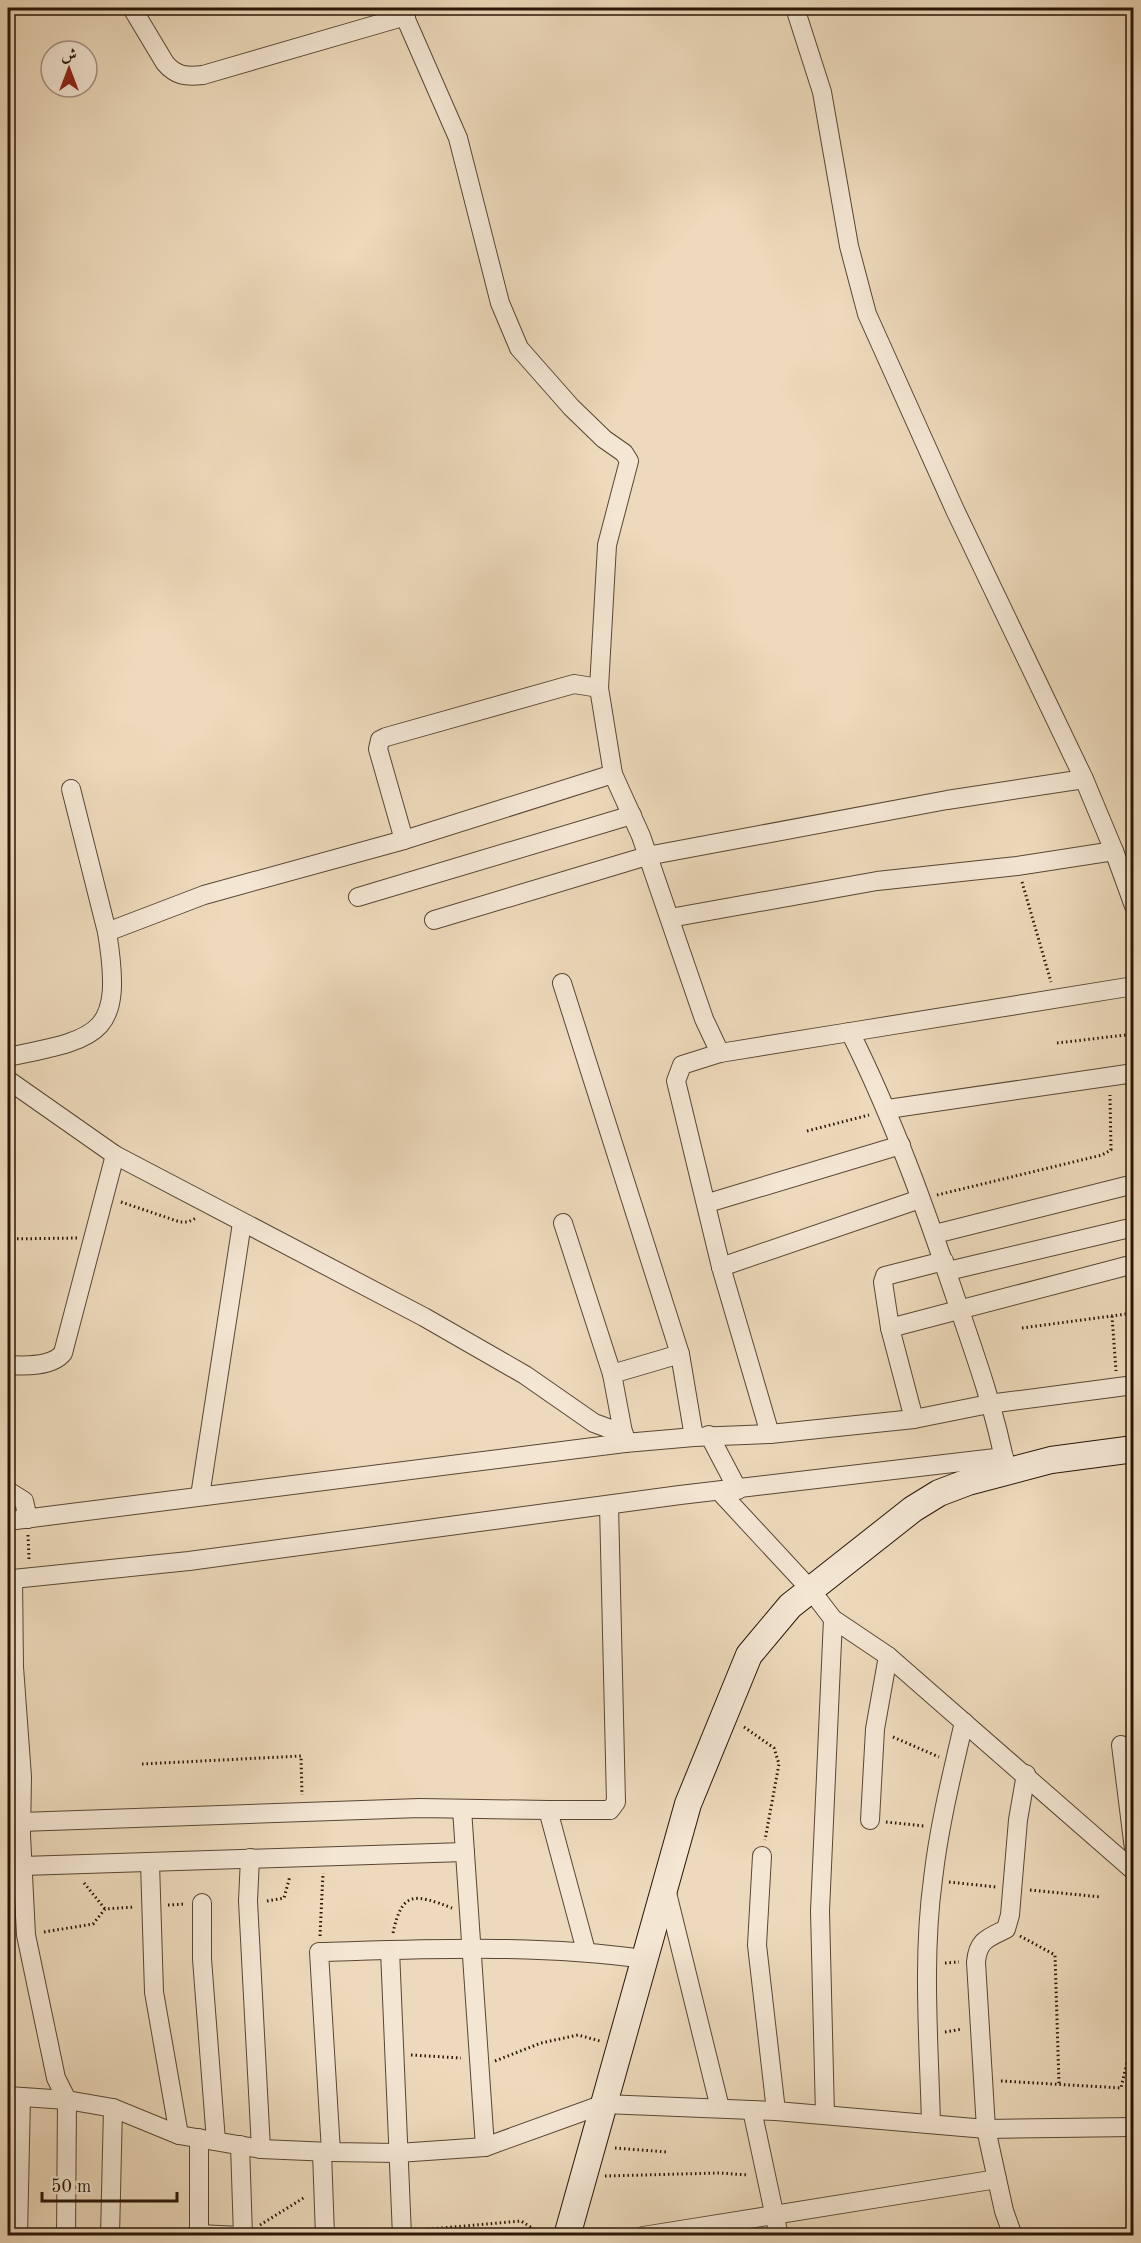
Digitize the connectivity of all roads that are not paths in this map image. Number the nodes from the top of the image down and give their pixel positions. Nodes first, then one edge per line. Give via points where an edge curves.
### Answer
1 (132, 8) edge
2 (795, 8) edge
3 (404, 12) edge
4 (599, 688) junction
5 (613, 774) junction
6 (1084, 779) junction
7 (71, 789) dead end
8 (632, 815) junction
9 (404, 840) junction
10 (1114, 851) junction
11 (647, 856) junction
12 (358, 897) dead end
13 (1134, 906) edge
14 (670, 918) junction
15 (434, 920) dead end
16 (107, 932) junction
17 (562, 983) dead end
18 (1134, 986) edge
19 (850, 1032) junction
20 (720, 1053) junction
21 (8, 1057) edge
22 (1134, 1073) edge
23 (8, 1080) edge
24 (888, 1109) junction
25 (901, 1144) junction
26 (115, 1155) junction
27 (1134, 1184) edge
28 (921, 1199) junction
29 (708, 1203) junction
30 (243, 1223) junction
31 (563, 1223) dead end
32 (1134, 1227) edge
33 (935, 1234) junction
34 (1134, 1264) edge
35 (946, 1266) junction
36 (721, 1267) junction
37 (960, 1310) junction
38 (890, 1328) junction
39 (680, 1354) junction
40 (8, 1365) edge
41 (612, 1374) junction
42 (1125, 1386) edge
43 (989, 1404) junction
44 (914, 1419) junction
45 (770, 1434) junction
46 (701, 1436) junction
47 (625, 1438) junction
48 (1134, 1449) edge
49 (1005, 1464) junction
50 (8, 1491) edge
51 (729, 1491) junction
52 (200, 1496) junction
53 (609, 1505) junction
54 (28, 1519) junction
55 (8, 1521) edge
56 (17, 1579) edge
57 (810, 1589) junction
58 (833, 1619) junction
59 (888, 1656) junction
60 (964, 1722) junction
61 (1121, 1745) dead end
62 (1026, 1774) junction
63 (15, 1777) edge
64 (462, 1809) junction
65 (548, 1810) junction
66 (870, 1820) road end
67 (16, 1831) edge
68 (1134, 1849) edge
69 (465, 1852) junction
70 (762, 1856) road end
71 (250, 1858) junction
72 (150, 1863) junction
73 (23, 1866) junction
74 (1134, 1871) edge
75 (665, 1886) junction
76 (202, 1903) dead end
77 (470, 1949) junction
78 (390, 1950) junction
79 (586, 1951) junction
80 (643, 1959) junction
81 (14, 2097) edge
82 (68, 2100) junction
83 (604, 2104) junction
84 (113, 2108) junction
85 (720, 2108) junction
86 (753, 2110) junction
87 (776, 2110) junction
88 (825, 2115) junction
89 (931, 2124) junction
90 (1134, 2127) edge
91 (986, 2129) junction
92 (179, 2135) junction
93 (207, 2139) junction
94 (240, 2145) junction
95 (485, 2147) junction
96 (261, 2149) junction
97 (327, 2152) junction
98 (398, 2153) junction
99 (997, 2179) junction
100 (773, 2214) junction
101 (402, 2234) edge
102 (18, 2235) edge
103 (66, 2235) edge
104 (110, 2235) edge
105 (199, 2235) edge
106 (242, 2235) edge
107 (325, 2235) edge
108 (567, 2235) edge
109 (643, 2235) edge
110 (779, 2235) edge
111 (1013, 2235) edge

1 - 3 street via 165,63 188,77
2 - 6 street via 822,92 849,246 867,314 955,510
3 - 4 street via 458,138 500,303 519,348 571,407 624,453 628,461 607,545
4 - 5 street
4 - 9 street via 574,684 380,740 378,749
5 - 8 street
5 - 9 street
6 - 10 street
6 - 11 street via 947,800
7 - 16 street
8 - 11 street
8 - 12 street
9 - 16 street via 204,895
10 - 13 street
10 - 14 street via 877,881
11 - 14 street
11 - 15 street
14 - 20 street via 704,1019
16 - 21 street via 113,1000 106,1020 92,1034 70,1044
17 - 39 street
18 - 19 street
19 - 20 street
19 - 24 street
20 - 29 street via 682,1065 676,1081
22 - 24 street
23 - 26 street
24 - 25 street
25 - 28 street
25 - 29 street
26 - 30 street
26 - 40 street via 63,1353 51,1362
27 - 33 street
28 - 33 street
28 - 36 street
29 - 36 street
30 - 47 street via 424,1317 525,1375 594,1423
30 - 52 street
31 - 41 street
32 - 35 street
33 - 35 street
34 - 37 street
35 - 37 street
35 - 38 street via 885,1276 883,1288
36 - 45 street
37 - 38 street
37 - 43 street
38 - 44 street
39 - 41 street
39 - 46 street
41 - 47 street
42 - 43 street
43 - 44 street
43 - 49 street
44 - 45 street
45 - 46 street
46 - 47 street
46 - 51 street
47 - 52 street
48 - 49 main road
49 - 51 street
49 - 57 main road via 913,1509
50 - 54 street via 24,1501
51 - 53 street
51 - 57 street
52 - 54 street
53 - 56 street via 189,1561
53 - 65 street via 616,1802 610,1810
54 - 55 street
56 - 63 street
57 - 58 street
57 - 75 main road via 790,1605 749,1655 688,1804
58 - 59 street
58 - 88 street via 820,1911
59 - 60 street
59 - 66 street via 875,1729
60 - 62 street
60 - 89 street via 932,1881 928,1963
61 - 68 street
62 - 74 street
62 - 91 street via 1010,1916 1006,1929 979,1944 976,1962
63 - 67 street
64 - 65 street
64 - 67 street
64 - 69 street
65 - 79 street
67 - 73 street
69 - 71 street
69 - 77 street
70 - 87 street via 757,1945
71 - 72 street
71 - 96 street via 248,1901
72 - 73 street
72 - 92 street via 154,1992
73 - 82 street via 26,1935 56,2078
75 - 80 main road
75 - 85 street
76 - 93 street
77 - 78 street
77 - 79 street
77 - 95 street
78 - 97 street via 320,1952
78 - 98 street
79 - 80 street
80 - 83 main road
81 - 82 street
81 - 102 street
82 - 84 street
82 - 103 street
83 - 85 street
83 - 95 street
83 - 108 main road
84 - 92 street
84 - 104 street
85 - 86 street
86 - 87 street
86 - 100 street
87 - 88 street
88 - 89 street
89 - 91 street
90 - 91 street
91 - 99 street
92 - 93 street
93 - 94 street
93 - 105 street
94 - 96 street
94 - 106 street
95 - 98 street
96 - 97 street
97 - 98 street
97 - 107 street via 322,2187
98 - 101 street
99 - 100 street
99 - 111 street
100 - 109 street
100 - 110 street
105 - 106 street

